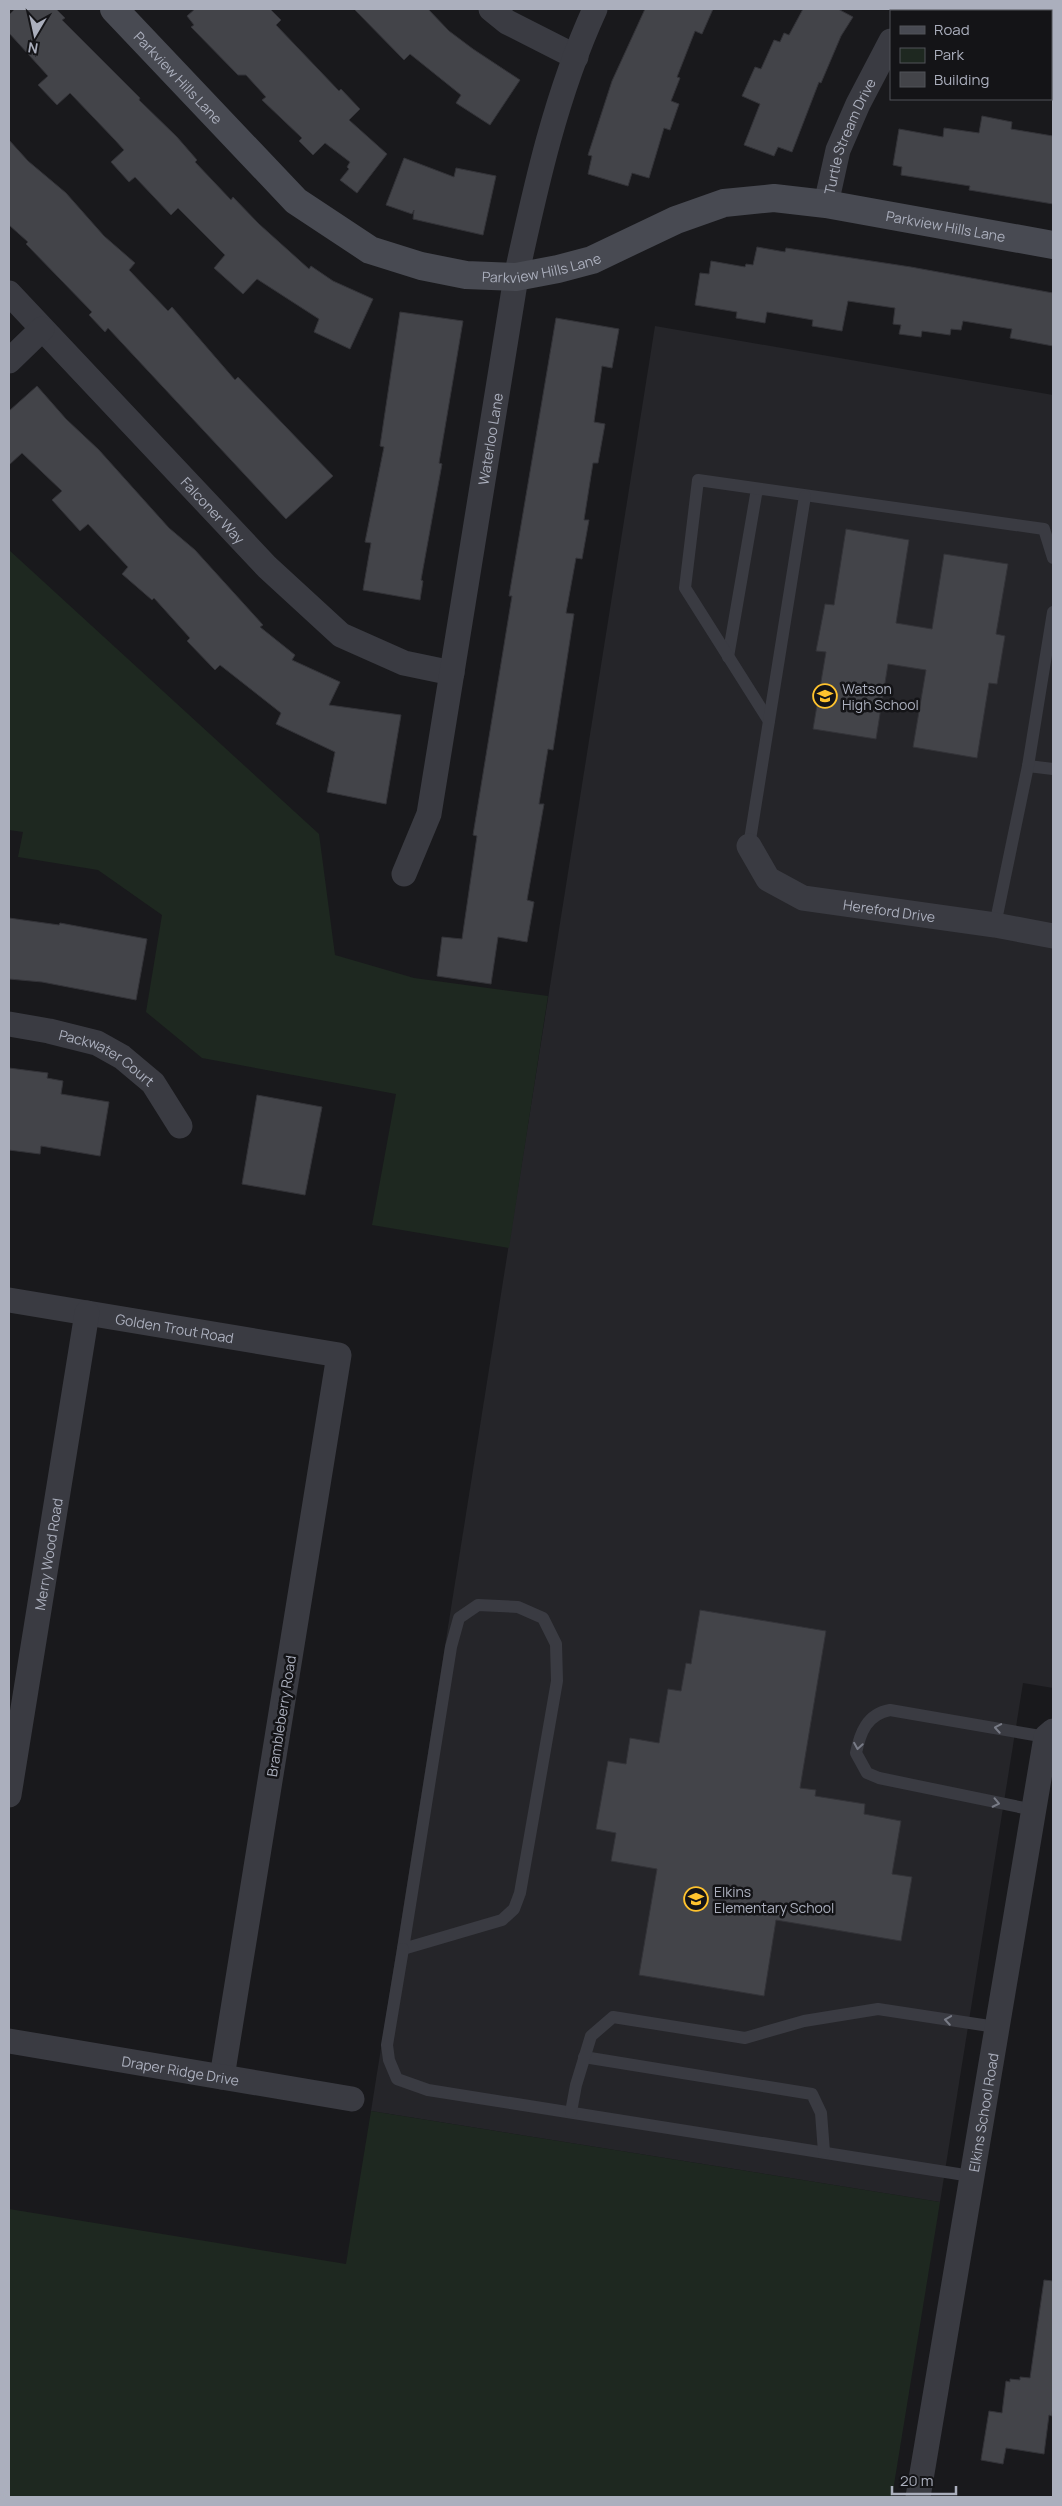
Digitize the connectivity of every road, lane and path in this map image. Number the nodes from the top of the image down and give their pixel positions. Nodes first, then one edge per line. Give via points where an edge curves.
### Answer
1 (114, 9) edge
2 (491, 9) edge
3 (596, 9) edge
4 (890, 43) edge
5 (576, 57) junction
6 (826, 204) junction
7 (1053, 245) edge
8 (516, 277) junction
9 (9, 293) edge
10 (42, 329) junction
11 (9, 361) edge
12 (757, 489) junction
13 (805, 496) junction
14 (1053, 558) edge
15 (1053, 612) edge
16 (728, 657) junction
17 (452, 673) junction
18 (769, 721) junction
19 (1028, 766) junction
20 (1053, 769) edge
21 (749, 846) joint
22 (404, 874) dead end
23 (995, 925) junction
24 (1053, 936) edge
25 (9, 1024) edge
26 (180, 1126) dead end
27 (9, 1300) edge
28 (87, 1313) junction
29 (340, 1355) joint
30 (1050, 1734) edge
31 (9, 1795) edge
32 (1034, 1810) junction
33 (403, 1949) junction
34 (996, 2027) junction
35 (9, 2041) edge
36 (584, 2057) junction
37 (222, 2077) junction
38 (352, 2099) dead end
39 (571, 2112) junction
40 (824, 2152) junction
41 (971, 2176) junction
42 (918, 2497) edge

1 - 8 street, Parkview Hills Lane via 296,201 370,250 421,266 466,274
2 - 5 street via 507,22
3 - 5 street, Waterloo Lane
4 - 6 street, Turtle Stream Drive via 838,150
5 - 8 street, Waterloo Lane via 543,157
6 - 7 street, Parkview Hills Lane
6 - 8 street, Parkview Hills Lane via 774,198 724,203 676,220 592,260
8 - 17 street, Waterloo Lane
9 - 10 street, Falconer Way
10 - 11 street
10 - 17 street, Falconer Way via 267,567 341,635 404,662
12 - 13 lane
12 - 16 lane
12 - 16 lane via 698,480 685,588
13 - 14 lane via 1044,529
13 - 18 lane
15 - 19 lane
16 - 18 lane
17 - 22 street, Waterloo Lane via 429,814
18 - 21 lane
19 - 20 lane
19 - 23 lane
21 - 23 street, Hereford Drive via 768,879 803,898
23 - 24 street, Hereford Drive
25 - 26 street, Packwater Court via 97,1043 153,1083
27 - 28 street, Golden Trout Road
28 - 29 street, Golden Trout Road
28 - 31 street, Merry Wood Road
29 - 37 street, Brambleberry Road
30 - 32 street, Elkins School Road
30 -> 32 lane via 890,1710 880,1712 869,1721 859,1736 856,1753 867,1773
32 - 34 street, Elkins School Road
33 - 33 lane via 502,1920 514,1909 520,1893 557,1681 556,1644 543,1618 518,1607 478,1604 459,1618 451,1647
33 - 39 lane via 387,2045 397,2079 428,2090
34 -> 36 lane via 878,2008 804,2021 745,2038 613,2017 591,2036
34 - 41 street, Elkins School Road
35 - 37 street, Draper Ridge Drive
36 - 39 lane
36 - 40 lane via 812,2094 821,2113
37 - 38 street, Draper Ridge Drive
39 - 40 lane
40 - 41 lane
41 - 42 street, Elkins School Road

